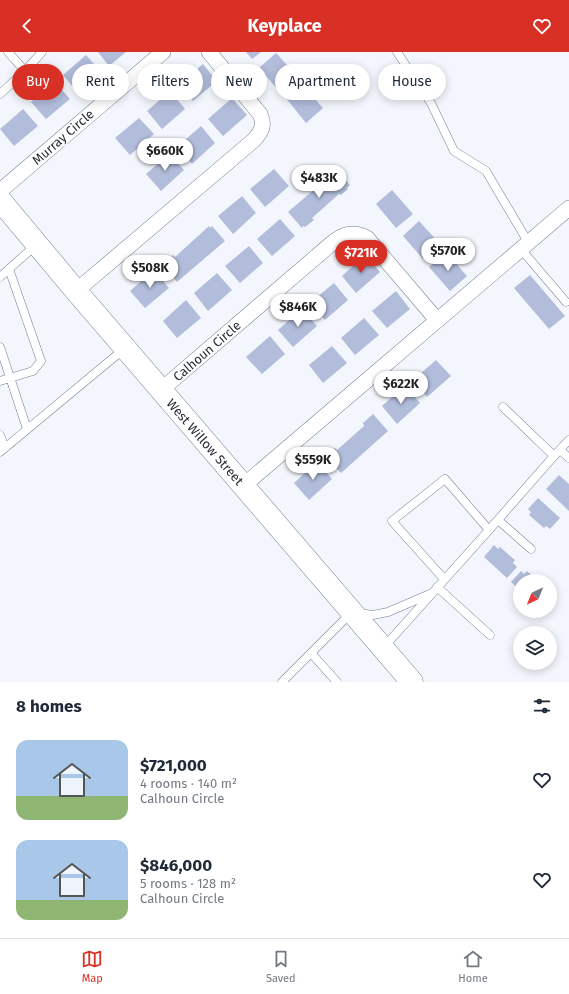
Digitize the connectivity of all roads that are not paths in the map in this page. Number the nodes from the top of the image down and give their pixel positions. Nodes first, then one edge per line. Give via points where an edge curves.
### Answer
1 (8, 52) edge
2 (42, 52) edge
3 (163, 52) edge
4 (209, 52) edge
5 (397, 52) edge
6 (19, 64) edge
7 (31, 64) edge
8 (12, 83) edge
9 (0, 94) edge
10 (0, 191) edge
11 (0, 200) edge
12 (569, 208) edge
13 (37, 244) junction
14 (524, 245) junction
15 (9, 269) junction
16 (0, 277) edge
17 (76, 291) junction
18 (566, 302) dead end
19 (436, 319) junction
20 (0, 347) edge
21 (124, 348) junction
22 (10, 378) junction
23 (0, 381) edge
24 (161, 390) junction
25 (503, 407) dead end
26 (27, 429) junction
27 (0, 435) edge
28 (569, 440) edge
29 (2, 450) edge
30 (560, 450) junction
31 (554, 456) junction
32 (569, 458) edge
33 (243, 486) junction
34 (498, 520) junction
35 (489, 530) junction
36 (531, 549) dead end
37 (444, 579) junction
38 (435, 590) junction
39 (352, 612) junction
40 (490, 635) dead end
41 (383, 648) junction
42 (311, 653) junction
43 (282, 682) edge
44 (337, 682) edge
45 (412, 682) edge

1 - 6 lane
2 - 7 lane
3 - 10 street, Murray Circle
4 - 17 street via 260,114 262,130 254,140
5 - 14 lane via 431,103 454,151 486,171
8 - 9 lane
11 - 13 main road, West Willow Street
12 - 14 street
13 - 15 lane
13 - 17 main road, West Willow Street
14 - 18 lane
14 - 19 street
15 - 16 lane
15 - 22 lane via 41,361 33,371
17 - 21 main road, West Willow Street
19 - 24 street, Calhoun Circle via 367,238 351,233 342,236 317,256
19 - 33 street
20 - 22 lane
21 - 24 main road, West Willow Street
21 - 26 lane
22 - 23 lane
22 - 26 lane
24 - 33 main road, West Willow Street
25 - 31 lane
26 - 29 lane
27 - 29 lane
28 - 30 lane
30 - 31 lane
30 - 32 lane
31 - 34 lane
33 - 39 main road, West Willow Street
34 - 35 lane
34 - 36 lane
35 - 37 lane
35 - 37 lane via 445,479 392,520
37 - 38 lane
38 - 39 lane via 388,612 373,615
38 - 40 lane
38 - 41 lane
39 - 41 main road, West Willow Street
39 - 42 lane
41 - 45 main road, West Willow Street
42 - 43 lane
42 - 44 lane

